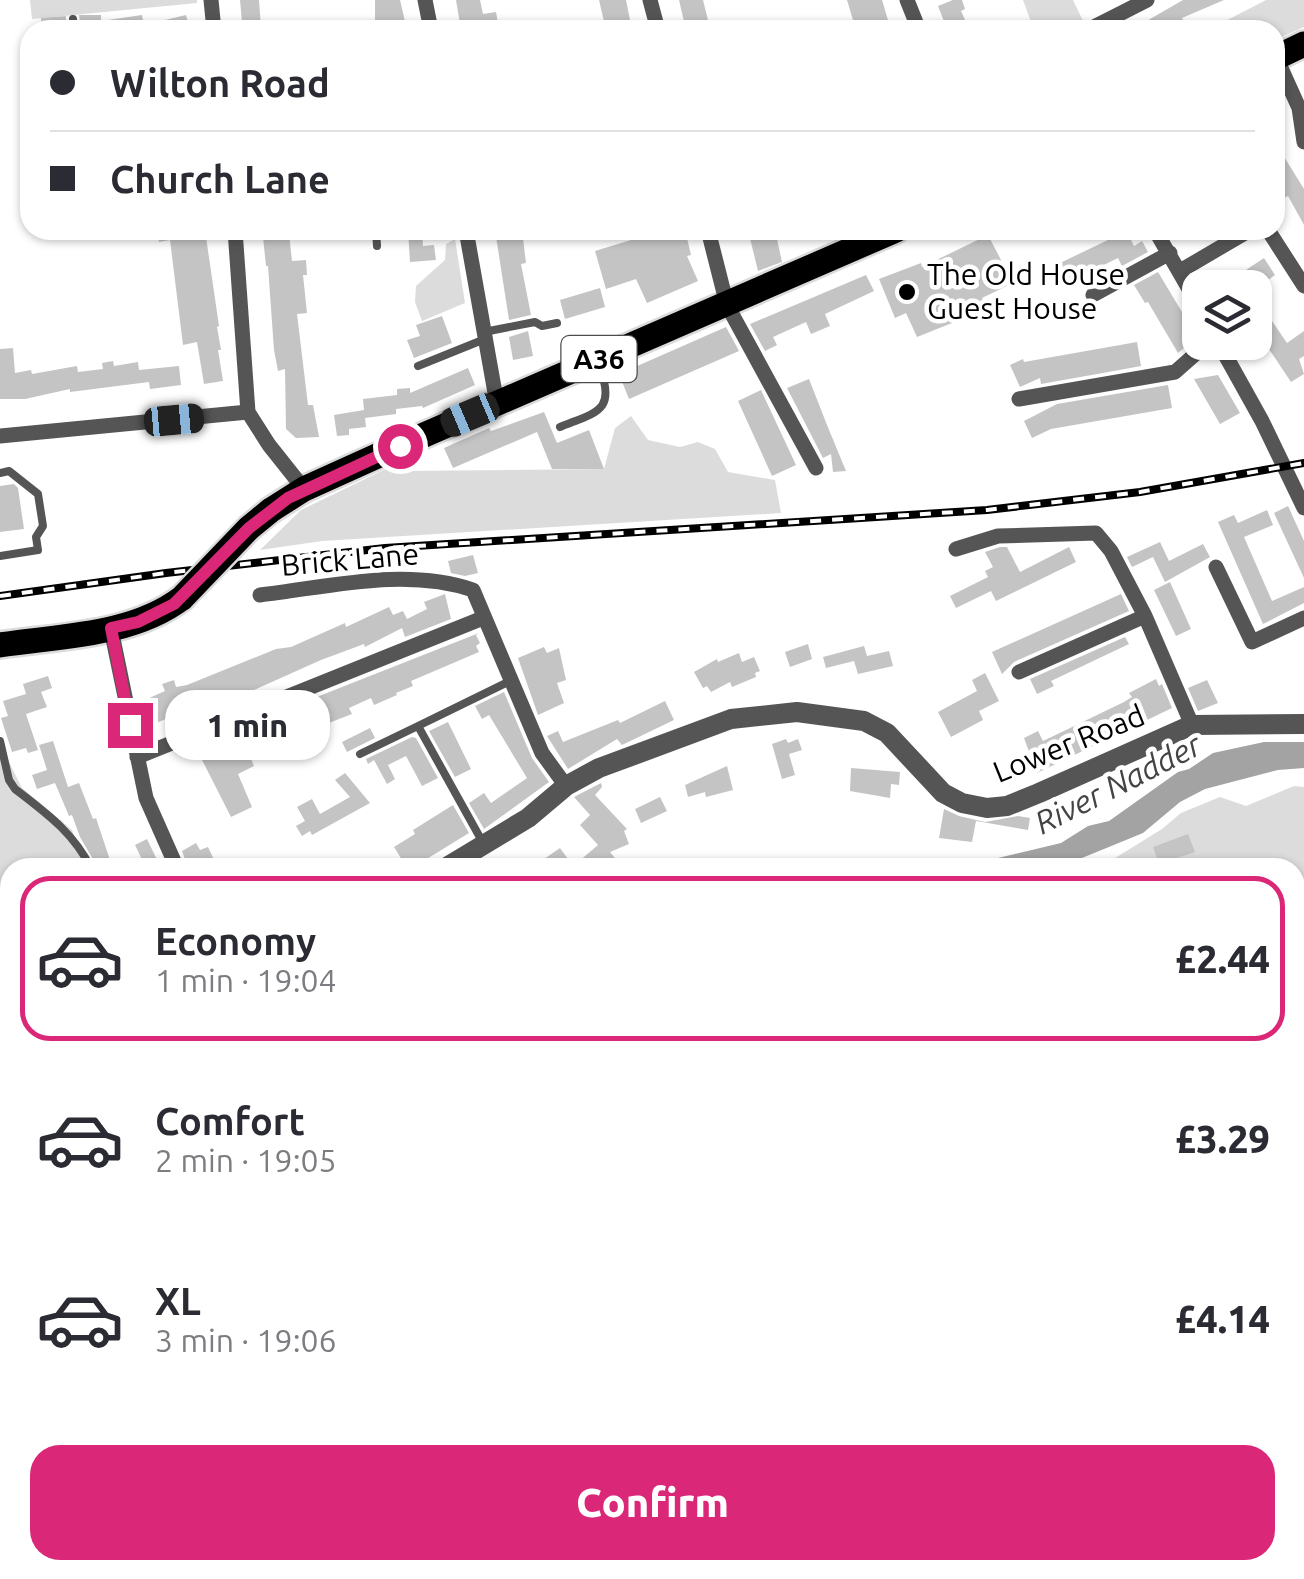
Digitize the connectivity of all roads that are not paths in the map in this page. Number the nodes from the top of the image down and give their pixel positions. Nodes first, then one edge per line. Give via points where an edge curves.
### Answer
1 (1148, 0) edge
2 (1108, 20) edge
3 (1285, 77) edge
4 (1304, 142) edge
5 (236, 240) edge
6 (377, 240) edge
7 (468, 240) edge
8 (710, 240) edge
9 (873, 240) edge
10 (1162, 240) edge
11 (1233, 240) edge
12 (1274, 240) edge
13 (377, 246) dead end
14 (1170, 253) junction
15 (1180, 271) junction
16 (1182, 275) edge
17 (1304, 286) edge
18 (1093, 296) dead end
19 (726, 305) junction
20 (557, 323) dead end
21 (484, 335) junction
22 (596, 360) junction
23 (1189, 360) edge
24 (1228, 360) edge
25 (418, 366) dead end
26 (1019, 399) dead end
27 (496, 404) junction
28 (248, 412) junction
29 (560, 427) dead end
30 (0, 436) edge
31 (816, 468) dead end
32 (0, 473) edge
33 (304, 489) junction
34 (1304, 508) edge
35 (956, 549) dead end
36 (0, 556) edge
37 (1216, 568) dead end
38 (260, 595) dead end
39 (1145, 616) junction
40 (482, 618) junction
41 (1304, 618) edge
42 (111, 628) junction
43 (0, 645) edge
44 (1019, 672) dead end
45 (513, 680) junction
46 (1304, 724) edge
47 (1192, 725) junction
48 (418, 726) junction
49 (0, 741) edge
50 (360, 754) dead end
51 (137, 757) junction
52 (566, 786) junction
53 (484, 845) junction
54 (86, 858) edge
55 (173, 858) edge
56 (462, 858) edge

1 - 2 street
3 - 4 street via 1300,108
5 - 28 street
6 - 13 lane
7 - 21 street
8 - 19 street
9 - 19 highway, A36
10 - 14 street
11 - 15 street
12 - 17 street
14 - 15 street
14 - 18 street
15 - 16 street
19 - 22 highway, A36
19 - 31 street
20 - 21 lane
21 - 25 lane
21 - 27 street
22 - 27 highway, A36
22 - 29 lane via 608,394 604,405
23 - 26 street via 1175,372
24 - 34 street
27 - 33 highway, A36
28 - 30 street
28 - 33 street
32 - 36 lane via 9,472 38,494 43,526 38,550
33 - 42 highway, A36, bridge via 249,528 182,598
35 - 39 street via 998,536 1096,533
37 - 41 street via 1252,642
38 - 40 street, Brick Lane via 404,578 448,582 473,590
39 - 44 street
39 - 47 street
40 - 45 street
40 - 51 street
42 - 43 highway, A36
42 - 51 street
45 - 48 lane
45 - 52 street via 542,753
46 - 47 street, Lower Road
47 - 52 street, Lower Road via 1007,806 986,808 943,794 887,733 864,722 797,712 731,719
48 - 50 lane
48 - 53 lane
49 - 54 lane via 15,789 68,831
51 - 55 street via 146,798
52 - 53 street, Lower Road
53 - 56 street, Lower Road

